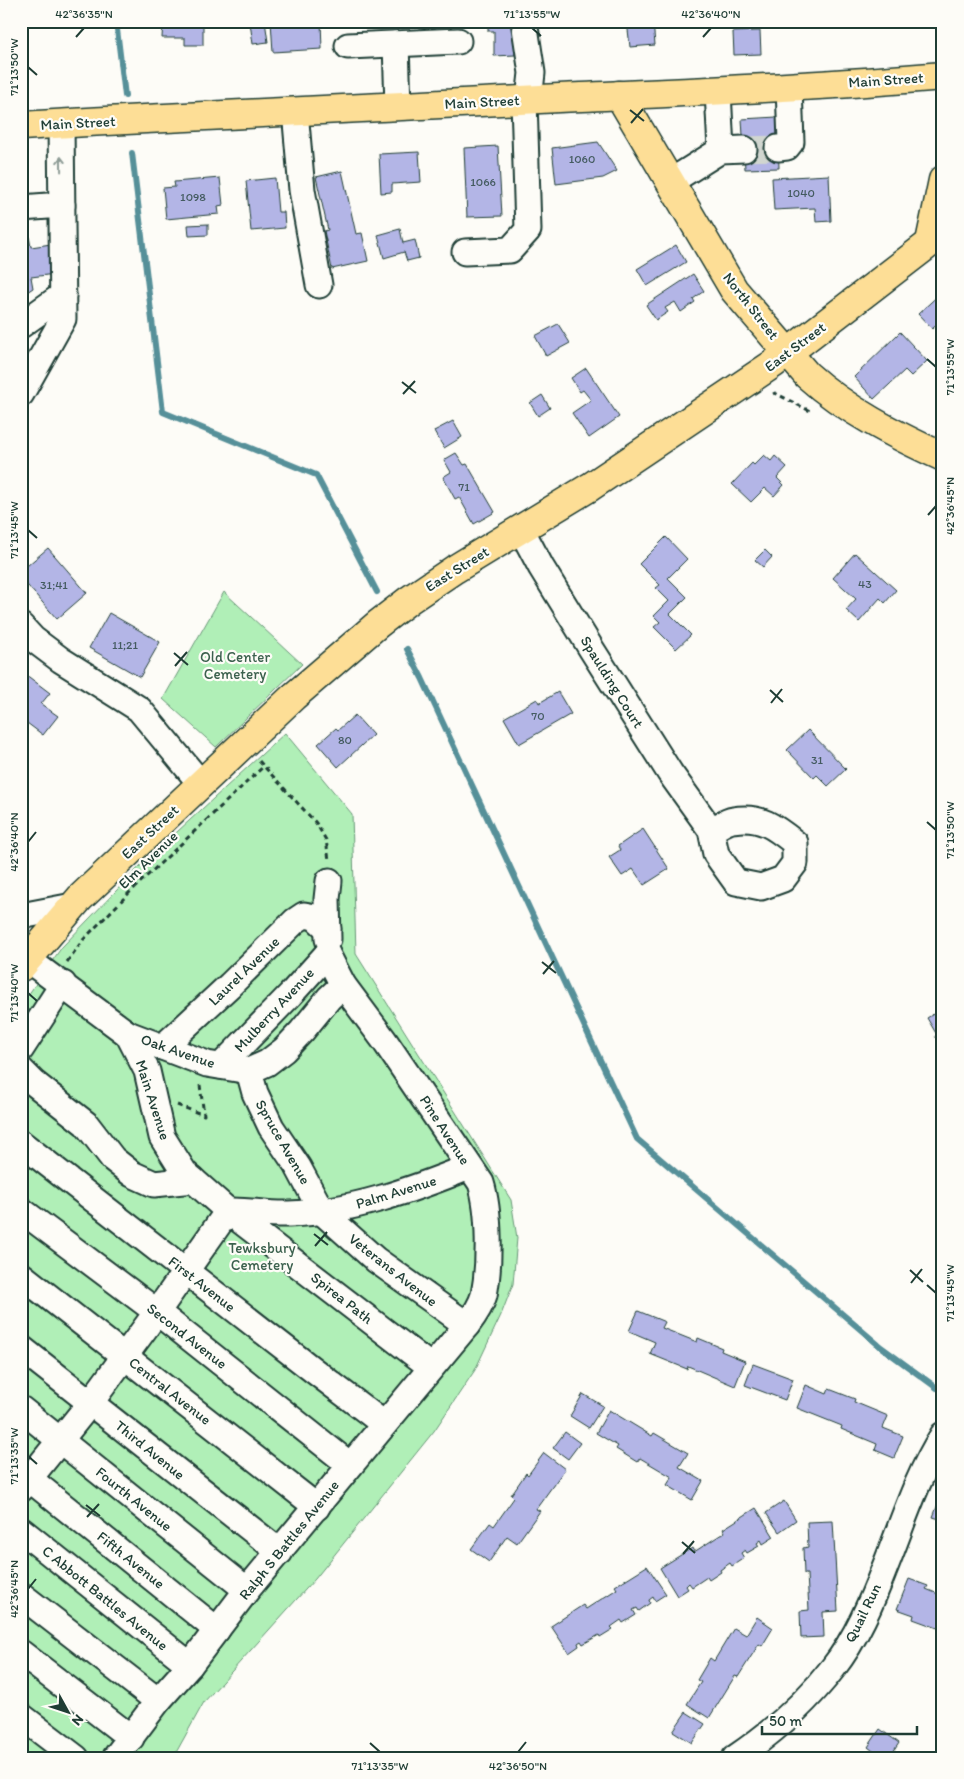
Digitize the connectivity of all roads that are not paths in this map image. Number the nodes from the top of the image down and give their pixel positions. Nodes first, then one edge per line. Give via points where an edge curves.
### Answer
1 (524, 21) edge
2 (458, 41) dead end
3 (396, 44) junction
4 (348, 46) dead end
5 (943, 76) edge
6 (789, 87) junction
7 (718, 91) junction
8 (619, 95) junction
9 (526, 100) junction
10 (398, 106) junction
11 (295, 111) junction
12 (61, 124) junction
13 (21, 126) edge
14 (778, 148) dead end
15 (943, 180) edge
16 (670, 182) junction
17 (62, 205) junction
18 (21, 208) edge
19 (937, 238) edge
20 (465, 252) dead end
21 (319, 285) dead end
22 (63, 295) junction
23 (21, 326) edge
24 (788, 353) junction
25 (33, 354) edge
26 (21, 394) edge
27 (943, 457) edge
28 (521, 529) junction
29 (21, 626) edge
30 (200, 784) junction
31 (711, 830) dead end
32 (329, 881) road end
33 (73, 906) junction
34 (21, 916) edge
35 (328, 929) junction
36 (327, 954) junction
37 (24, 963) edge
38 (59, 981) junction
39 (343, 985) junction
40 (128, 1034) junction
41 (163, 1047) junction
42 (21, 1049) edge
43 (221, 1066) junction
44 (21, 1070) edge
45 (249, 1071) junction
46 (21, 1143) edge
47 (469, 1167) junction
48 (193, 1180) junction
49 (21, 1210) edge
50 (228, 1210) junction
51 (322, 1212) junction
52 (186, 1271) junction
53 (21, 1275) edge
54 (157, 1312) junction
55 (467, 1325) junction
56 (21, 1348) edge
57 (124, 1355) junction
58 (431, 1367) junction
59 (91, 1402) junction
60 (21, 1409) edge
61 (384, 1424) junction
62 (943, 1435) edge
63 (60, 1439) junction
64 (350, 1465) junction
65 (24, 1480) edge
66 (317, 1507) junction
67 (21, 1530) edge
68 (280, 1552) junction
69 (247, 1590) junction
70 (21, 1595) edge
71 (217, 1630) junction
72 (21, 1653) edge
73 (190, 1665) junction
74 (158, 1700) junction
75 (21, 1716) edge
76 (131, 1738) junction
77 (76, 1758) edge
78 (115, 1758) edge
79 (735, 1758) edge

1 - 9 street via 532,73
2 - 3 street
3 - 4 street
3 - 10 street
5 - 6 main road, Main Street
6 - 7 main road, Main Street
6 - 14 street via 791,142 787,147
7 - 8 main road, Main Street
7 - 16 street via 732,149
8 - 9 main road, Main Street
8 - 16 main road, North Street
9 - 10 main road, Main Street
9 - 20 street via 528,230 510,250
10 - 11 main road, Main Street
11 - 12 main road, Main Street
11 - 21 street via 302,190
12 - 13 main road, Main Street
17 -> 12 street
15 - 19 main road
16 - 24 main road, North Street via 734,290
17 - 18 street
17 - 22 street
19 - 24 main road, East Street
22 - 23 street
22 - 25 street via 63,319
24 - 27 main road, North Street via 820,387 902,438
24 - 28 main road, East Street via 590,487
25 - 26 street
28 - 30 main road, East Street via 447,574 385,618 294,696
28 - 31 street, Spaulding Court via 592,650 670,773
29 - 30 street via 33,640 61,660 140,709
30 - 33 main road, East Street
32 - 35 street
33 - 34 street
33 - 37 main road, East Street
35 - 36 street
35 - 41 street, Laurel Avenue via 315,917 304,915
36 - 39 street, Pine Avenue
36 - 43 street, Mulberry Avenue
37 - 38 street, Main Avenue
38 - 40 street, Main Avenue
38 - 42 street
39 - 45 street via 284,1050
39 - 47 street, Pine Avenue via 412,1080
40 - 41 street, Oak Avenue
40 - 48 street, Main Avenue via 147,1070 162,1137 184,1172
41 - 43 street, Oak Avenue via 197,1061
43 - 45 street, Oak Avenue
44 - 48 street via 86,1124 113,1159 132,1174 154,1184
45 - 51 street, Spruce Avenue via 255,1093 272,1127
46 - 52 street, First Avenue
47 - 51 street, Palm Avenue via 362,1204
47 - 55 street, Pine Avenue via 481,1182 485,1198 488,1255 484,1296
48 - 50 street, Main Avenue
49 - 54 street, Second Avenue
50 - 51 street, Palm Avenue via 287,1214
50 - 52 street
50 - 58 street, Spirea Path
51 - 55 street, Veterans Avenue via 376,1260
52 - 54 street
52 - 61 street, First Avenue
53 - 57 street, Central Avenue
54 - 57 street
54 - 64 street, Second Avenue
55 - 58 street, Ralph S Battles Avenue
56 - 59 street, Third Avenue
57 - 59 street
57 - 66 street, Central Avenue
58 - 61 street, Ralph S Battles Avenue
59 - 63 street
59 - 68 street, Third Avenue
60 - 63 street, Fourth Avenue
61 - 64 street, Ralph S Battles Avenue
62 - 79 street, Quail Run via 908,1505 888,1561 854,1636 839,1660 806,1699
63 - 65 street
63 - 69 street, Fourth Avenue
64 - 66 street, Ralph S Battles Avenue
65 - 71 street, Fifth Avenue
66 - 68 street, Ralph S Battles Avenue
67 - 73 street, C Abbott Battles Avenue
68 - 69 street, Ralph S Battles Avenue
69 - 71 street, Ralph S Battles Avenue
70 - 74 street
71 - 73 street, Ralph S Battles Avenue
72 - 76 street
73 - 74 street, Ralph S Battles Avenue
74 - 76 street, Ralph S Battles Avenue
75 - 77 street
76 - 78 street, Ralph S Battles Avenue

